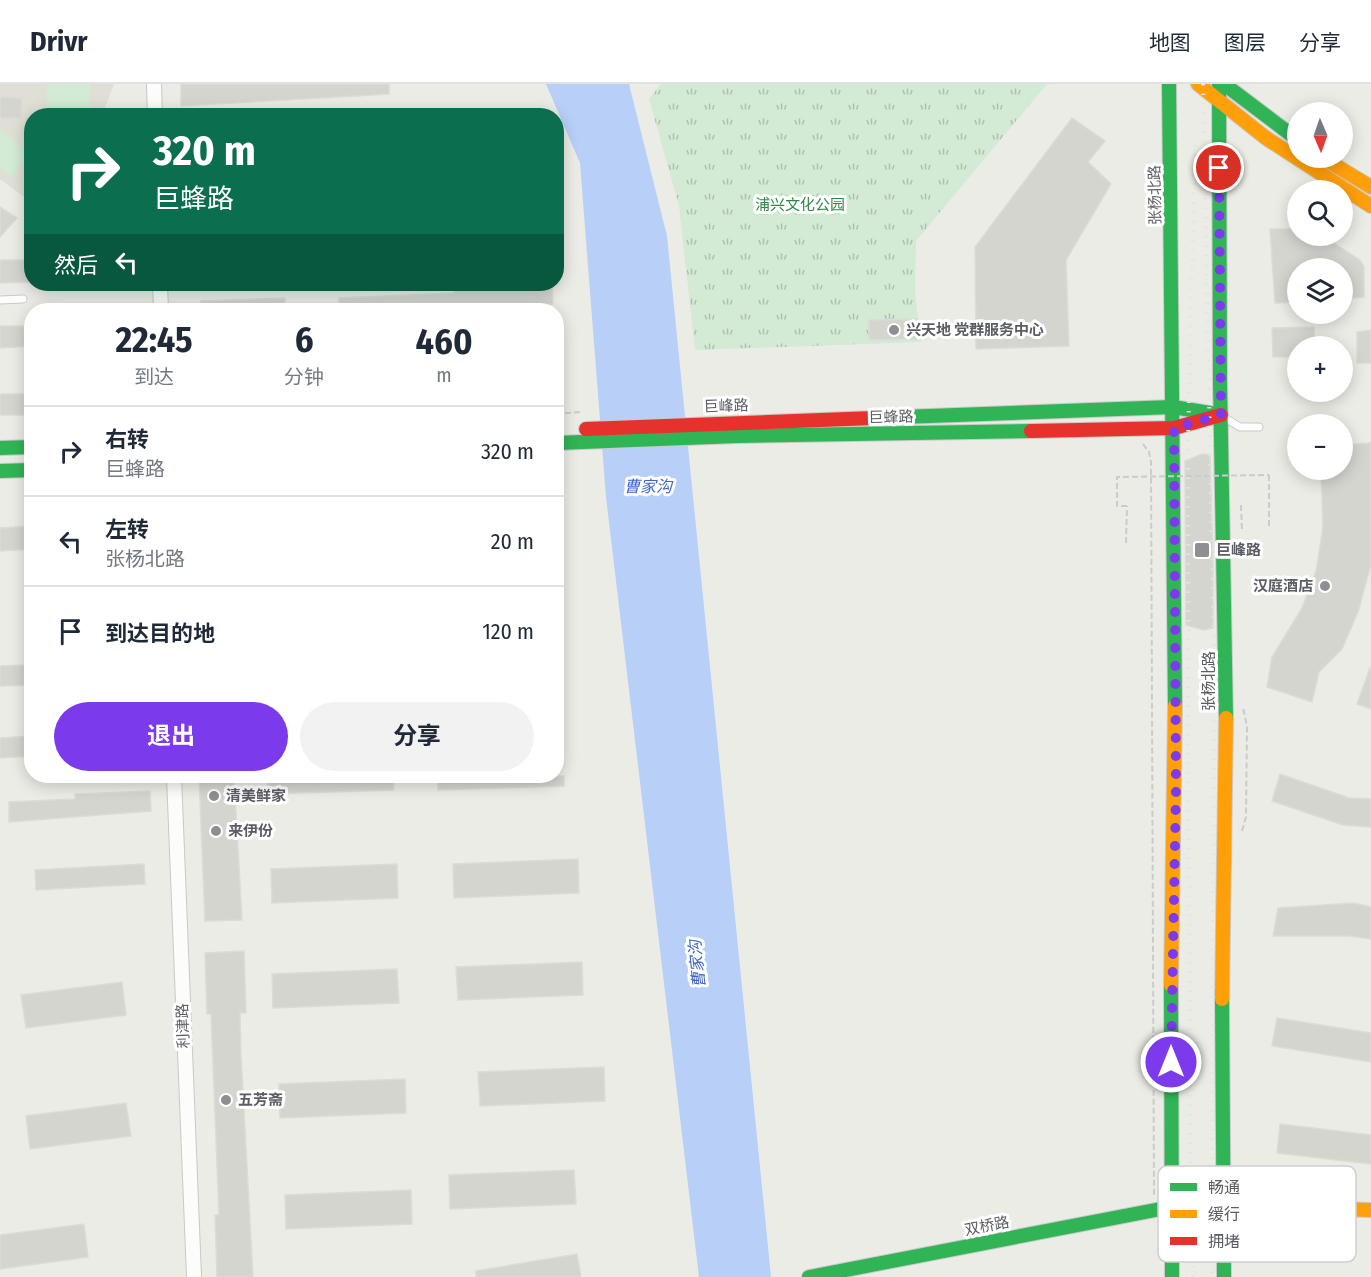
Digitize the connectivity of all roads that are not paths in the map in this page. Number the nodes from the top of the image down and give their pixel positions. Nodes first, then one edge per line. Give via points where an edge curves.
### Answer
1 (154, 84) edge
2 (1169, 84) edge
3 (1198, 84) edge
4 (1219, 84) edge
5 (1224, 84) edge
6 (1219, 101) junction
7 (153, 108) edge
8 (1287, 132) edge
9 (1340, 168) edge
10 (1371, 187) edge
11 (1371, 206) edge
12 (23, 299) dead end
13 (0, 300) edge
14 (1173, 407) junction
15 (1221, 415) junction
16 (1259, 427) dead end
17 (1174, 428) junction
18 (564, 436) edge
19 (564, 436) edge
20 (24, 447) edge
21 (0, 448) edge
22 (24, 470) edge
23 (0, 471) edge
24 (174, 783) edge
25 (1171, 1166) edge
26 (1223, 1166) edge
27 (1356, 1209) edge
28 (1158, 1210) edge
29 (1371, 1210) edge
30 (1172, 1262) edge
31 (1224, 1262) edge
32 (194, 1277) edge
33 (808, 1277) edge
34 (1172, 1277) edge
35 (1224, 1277) edge

1 - 7 street
2 - 14 main road, 张杨北路
3 - 6 main road
4 - 6 main road, 张杨北路
5 - 8 main road
6 - 11 main road via 1299,161
6 - 15 main road, 张杨北路
9 - 10 main road
12 - 13 lane
14 - 15 main road, 巨峰路
14 - 17 main road, 张杨北路
14 - 18 main road, 巨峰路 via 737,422
15 - 16 lane via 1240,427
15 - 17 main road, 巨蜂路
15 - 26 main road, 张杨北路 via 1226,563
17 - 19 main road, 巨蜂路
17 - 25 main road, 张杨北路 via 1176,789
20 - 21 main road
22 - 23 main road
24 - 32 street, 利津路
27 - 29 main road, 双桥路
28 - 33 main road, 双桥路
30 - 34 main road, 张杨北路
31 - 35 main road, 张杨北路

